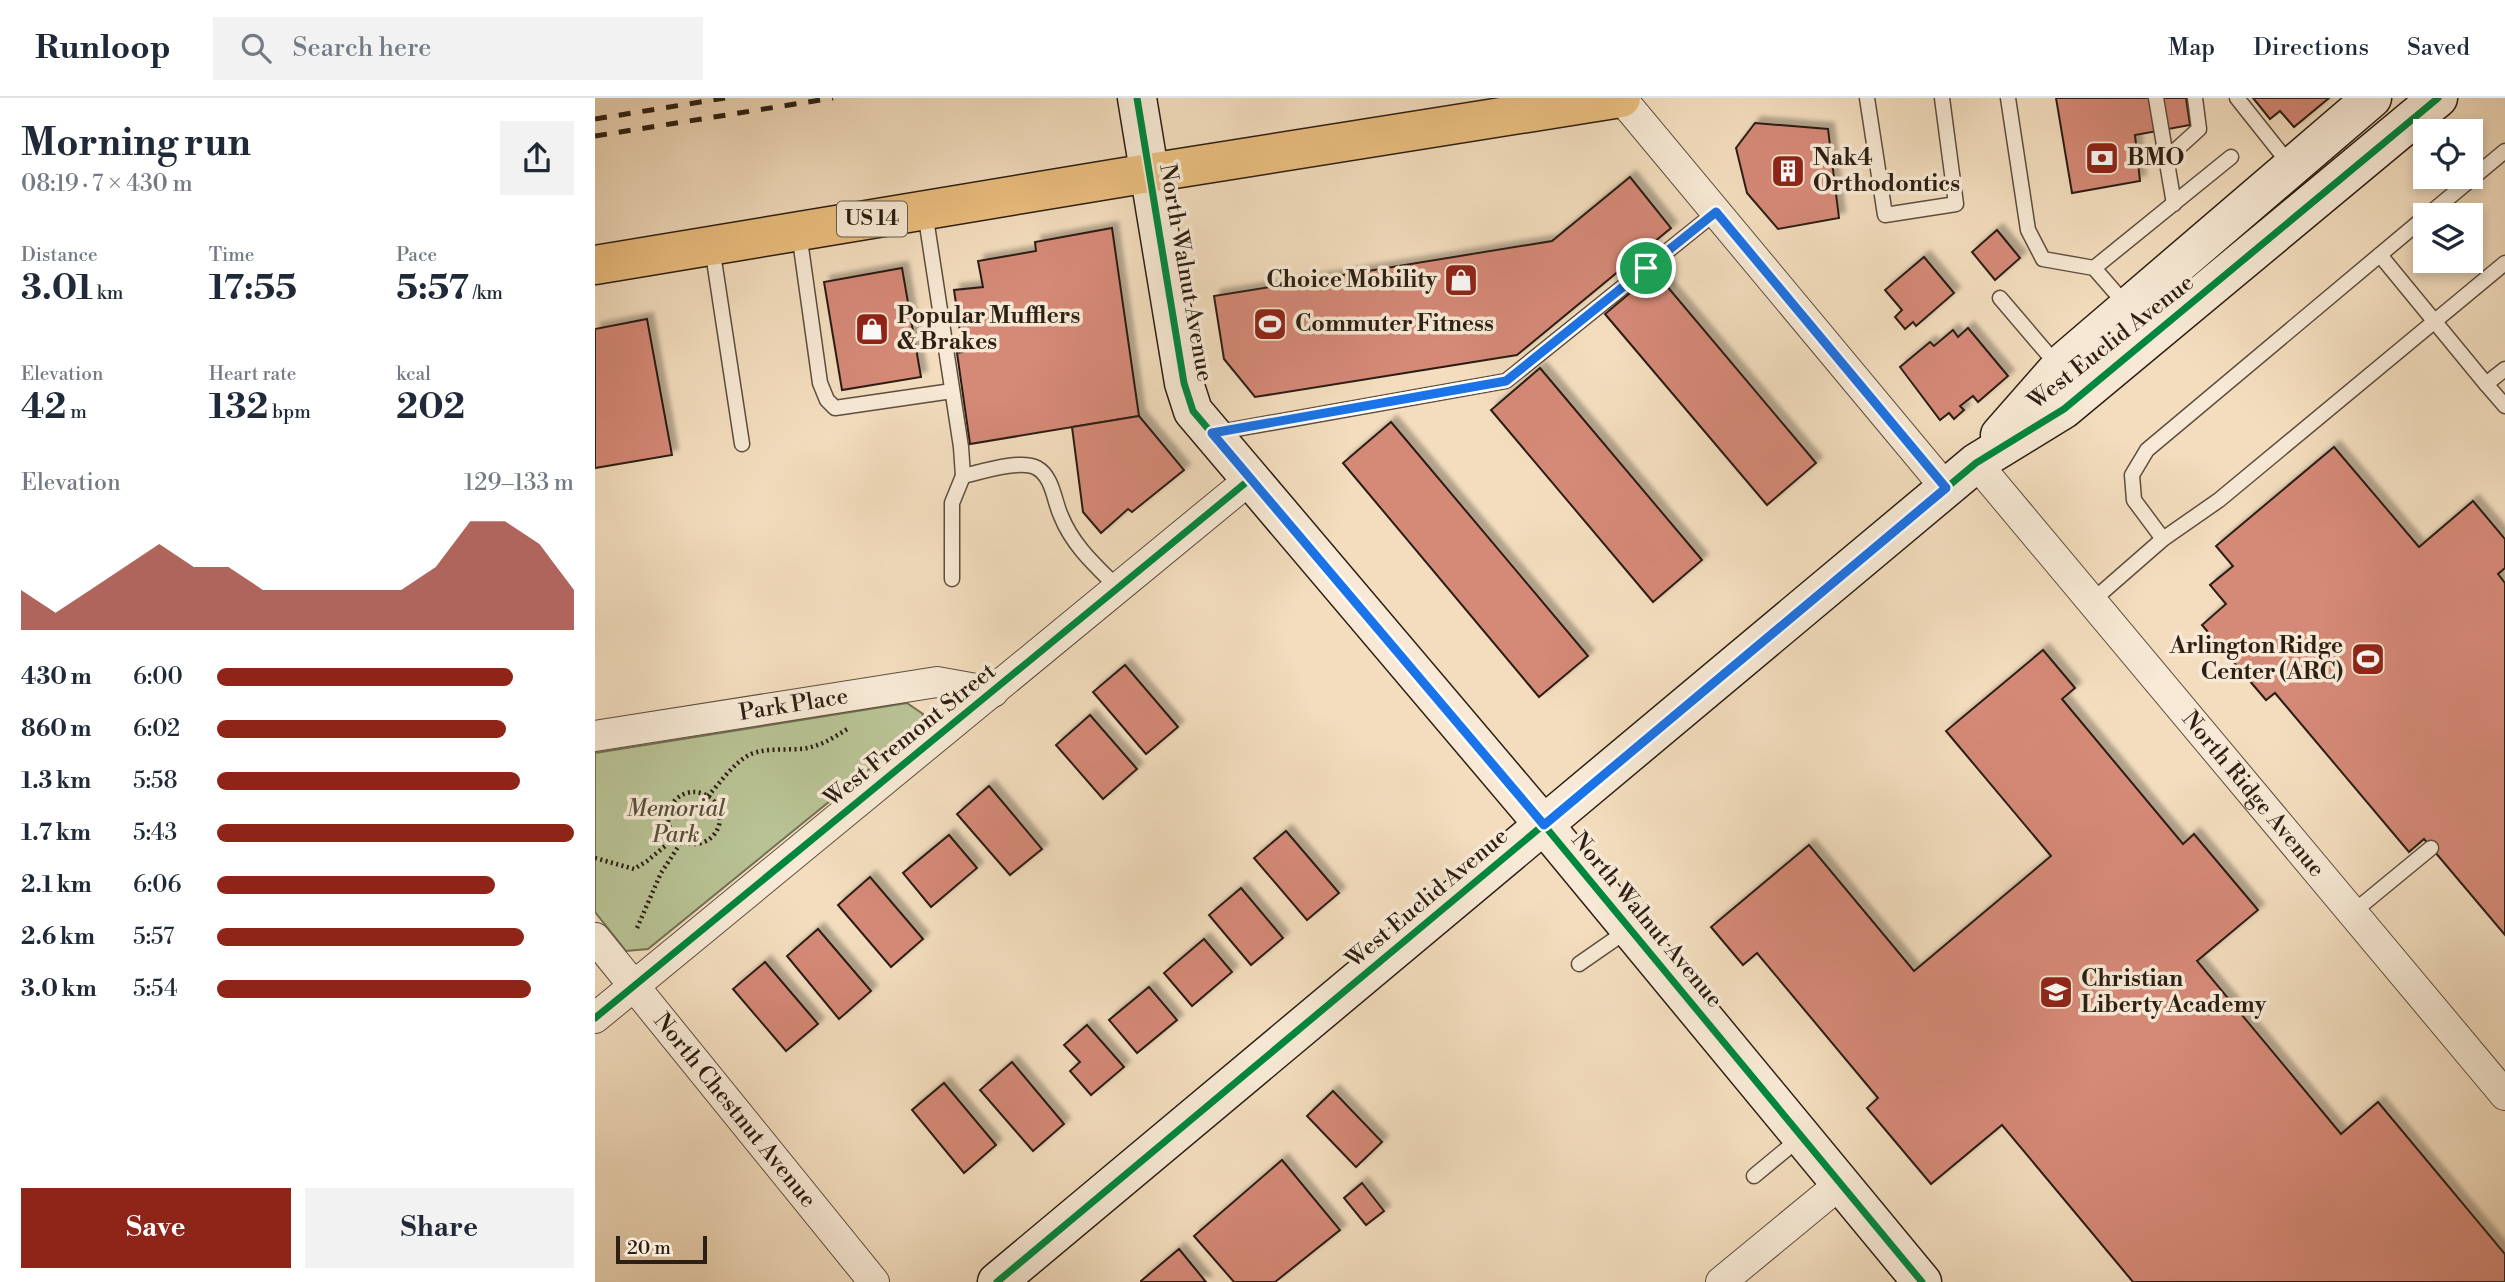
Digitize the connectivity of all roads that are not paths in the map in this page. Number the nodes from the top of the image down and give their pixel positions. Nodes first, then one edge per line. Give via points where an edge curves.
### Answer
1 (1137, 98) edge
2 (1621, 98) edge
3 (1867, 98) edge
4 (1942, 98) edge
5 (2008, 98) edge
6 (2157, 98) edge
7 (2195, 98) edge
8 (2237, 98) edge
9 (2372, 98) edge
10 (2438, 98) edge
11 (2505, 151) edge
12 (2231, 157) dead end
13 (2167, 159) junction
14 (2292, 167) junction
15 (1149, 173) junction
16 (2443, 203) edge
17 (2174, 204) junction
18 (925, 210) junction
19 (1716, 212) junction
20 (2413, 228) edge
21 (799, 231) junction
22 (711, 246) junction
23 (2380, 255) junction
24 (2505, 263) edge
25 (595, 265) edge
26 (2094, 268) junction
27 (2000, 298) dead end
28 (2128, 307) junction
29 (2436, 322) junction
30 (2059, 367) junction
31 (2505, 369) edge
32 (2486, 384) junction
33 (952, 391) junction
34 (2505, 406) edge
35 (1212, 433) junction
36 (742, 444) dead end
37 (1976, 463) junction
38 (963, 476) junction
39 (1249, 480) junction
40 (1946, 488) junction
41 (2163, 540) junction
42 (952, 579) dead end
43 (1118, 588) junction
44 (2092, 601) junction
45 (993, 692) junction
46 (595, 736) edge
47 (1544, 825) junction
48 (2431, 848) dead end
49 (2352, 913) junction
50 (1629, 929) junction
51 (595, 938) edge
52 (1579, 964) dead end
53 (635, 986) junction
54 (595, 1018) edge
55 (2505, 1095) edge
56 (1801, 1137) junction
57 (1754, 1176) dead end
58 (1840, 1184) junction
59 (874, 1282) edge
60 (997, 1282) edge
61 (1721, 1282) edge
62 (1922, 1282) edge

1 - 15 street, North Walnut Avenue
2 - 15 main road, US 14
2 - 19 street
3 - 4 lane via 1885,215 1956,204
5 - 26 lane via 2028,230 2043,259
6 - 13 lane
7 - 13 lane via 2199,129
8 - 14 lane
9 - 14 street, West Euclid Avenue
10 - 37 street, West Euclid Avenue via 2064,409
11 - 16 lane
12 - 17 lane
13 - 17 lane
14 - 28 street, West Euclid Avenue
15 - 18 main road, US 14
15 - 35 street, North Walnut Avenue via 1184,383 1193,411
17 - 26 lane
18 - 21 main road, US 14
18 - 33 lane
19 - 35 lane via 1506,381
19 - 40 street
20 - 23 lane
21 - 22 main road, US 14
21 - 33 lane via 820,383 827,400 835,408
22 - 25 main road, US 14
22 - 36 lane
23 - 29 lane
23 - 41 lane via 2147,450 2132,475 2134,500
24 - 29 lane
26 - 28 lane
27 - 30 lane
28 - 30 street, West Euclid Avenue
29 - 32 lane
29 - 41 lane via 2220,500
30 - 37 street, West Euclid Avenue
31 - 32 lane
32 - 34 lane
33 - 38 lane
35 - 39 street, North Walnut Avenue
37 - 40 street, West Euclid Avenue
37 - 44 street, North Ridge Avenue
38 - 42 lane via 952,503
38 - 43 lane via 1022,465 1037,468 1048,479 1076,545
39 - 43 street, West Fremont Street
39 - 47 street, North Walnut Avenue
40 - 47 street, West Euclid Avenue
41 - 44 lane
43 - 45 street, West Fremont Street
44 - 49 street, North Ridge Avenue
45 - 46 street, Park Place via 937,682
45 - 53 street, West Fremont Street
47 - 50 street, North Walnut Avenue
47 - 60 street, West Euclid Avenue
48 - 49 lane
49 - 55 street, North Ridge Avenue
50 - 52 lane
50 - 56 street, North Walnut Avenue
51 - 53 street, North Chestnut Avenue
53 - 54 street, West Fremont Street
53 - 59 street, North Chestnut Avenue
56 - 57 lane
56 - 58 street, North Walnut Avenue
58 - 61 street
58 - 62 street, North Walnut Avenue

